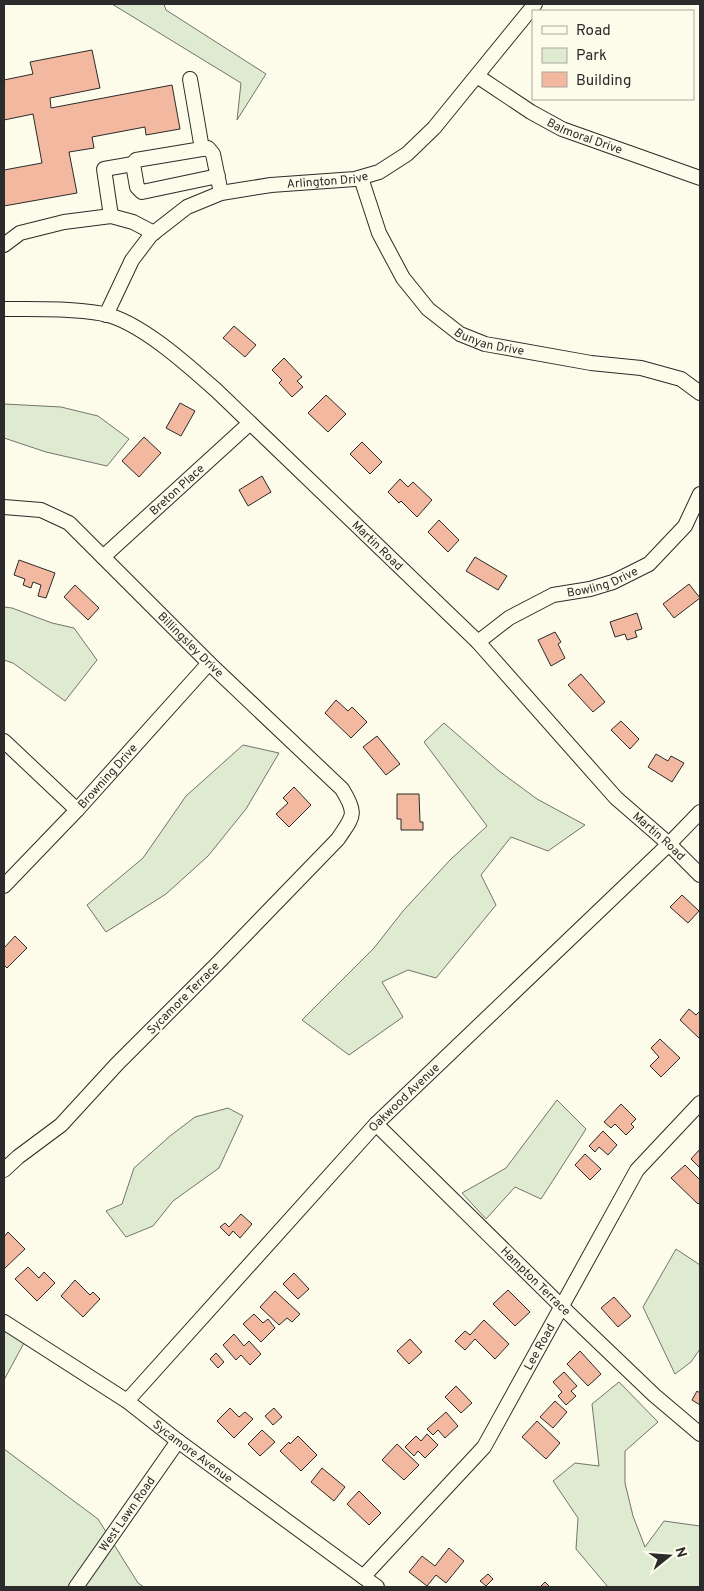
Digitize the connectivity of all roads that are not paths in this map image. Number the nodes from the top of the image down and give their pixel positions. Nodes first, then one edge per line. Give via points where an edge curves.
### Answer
1 (535, 4) edge
2 (477, 76) junction
3 (190, 80) dead end
4 (202, 149) junction
5 (133, 164) junction
6 (218, 176) junction
7 (361, 178) junction
8 (700, 178) edge
9 (222, 193) junction
10 (111, 216) junction
11 (154, 233) junction
12 (4, 245) edge
13 (4, 309) edge
14 (106, 315) junction
15 (700, 393) edge
16 (250, 423) junction
17 (700, 494) edge
18 (4, 507) edge
19 (103, 556) junction
20 (478, 642) junction
21 (209, 663) junction
22 (4, 741) edge
23 (77, 810) junction
24 (700, 812) edge
25 (353, 817) joint
26 (669, 844) junction
27 (700, 875) edge
28 (4, 886) edge
29 (700, 1103) edge
30 (376, 1124) junction
31 (4, 1170) edge
32 (561, 1306) junction
33 (4, 1322) edge
34 (127, 1401) junction
35 (700, 1434) edge
36 (178, 1442) junction
37 (363, 1577) junction
38 (76, 1587) edge
39 (377, 1587) edge

1 - 2 street, Arlington Drive
2 - 7 street, Arlington Drive via 434,128 407,154 379,172
2 - 8 street, Balmoral Drive via 562,129
3 - 4 street
4 - 5 street via 136,160
4 - 6 street via 208,148 213,154
5 - 6 street via 137,187 142,192
5 - 10 street via 104,169
6 - 9 street
7 - 9 street, Arlington Drive via 271,185
7 - 15 street, Bunyan Drive via 379,233 403,278 428,309 460,334 485,344 591,364 641,368 681,378
9 - 11 street, Arlington Drive via 187,207
10 - 11 street via 133,222
10 - 12 street via 64,222 20,233
11 - 14 street, Arlington Drive via 132,260
13 - 14 street, Martin Road via 66,310
14 - 16 street, Martin Road via 132,326 176,355
16 - 19 street, Breton Place
16 - 20 street, Martin Road
17 - 20 street, Bowling Drive via 685,526 649,564 597,586 553,595 510,618
18 - 19 street, Billingsley Drive via 42,510 68,523
19 - 21 street, Billingsley Drive
20 - 26 street, Martin Road via 616,798
21 - 23 street, Browning Drive
21 - 25 street, Billingsley Drive via 342,789
22 - 23 street
23 - 28 street, Browning Drive
24 - 26 street, Oakwood Avenue
25 - 31 street, Sycamore Terrace via 338,839 61,1125
26 - 27 street, Martin Road
26 - 30 street, Oakwood Avenue
29 - 32 street, Lee Road via 637,1170
30 - 32 street, Hampton Terrace
30 - 34 street, Oakwood Avenue
32 - 35 street, Hampton Terrace
32 - 37 street, Lee Road via 484,1447
33 - 34 street, Sycamore Avenue
34 - 36 street, Sycamore Avenue
36 - 37 street, Sycamore Avenue
36 - 38 street, West Lawn Road
37 - 39 street, Sycamore Avenue

